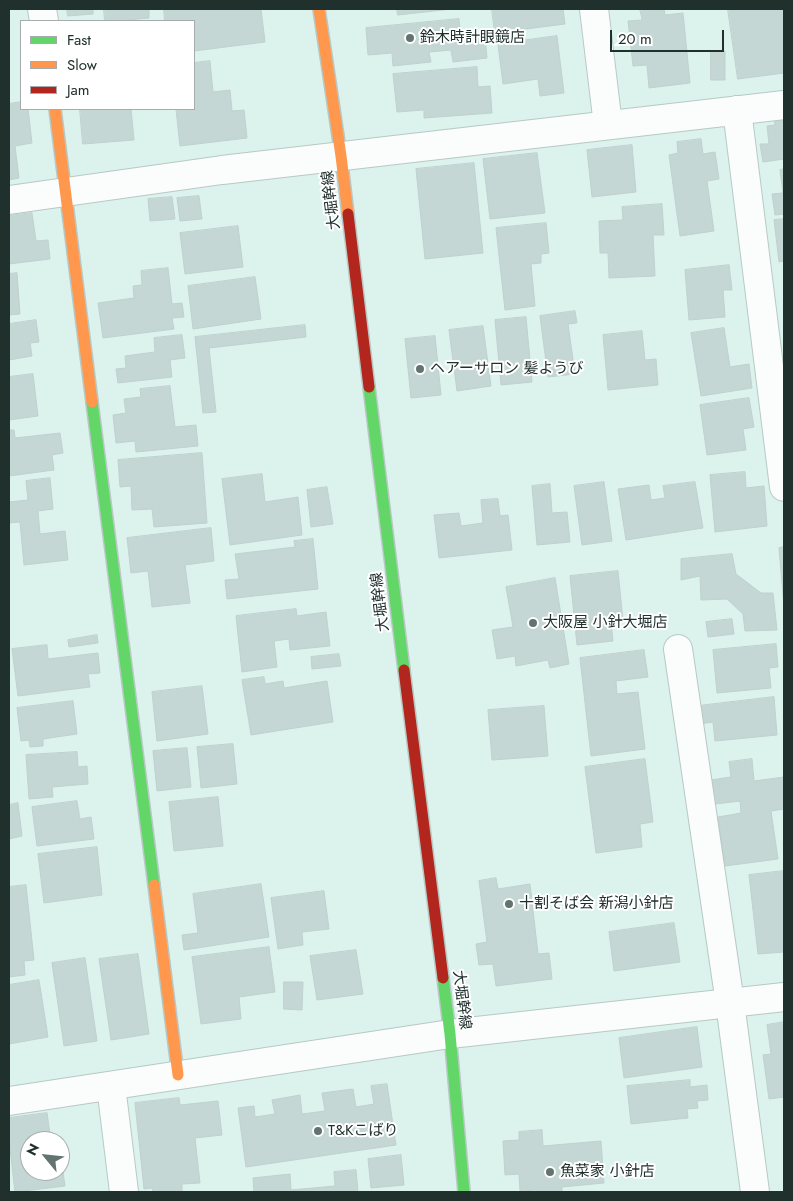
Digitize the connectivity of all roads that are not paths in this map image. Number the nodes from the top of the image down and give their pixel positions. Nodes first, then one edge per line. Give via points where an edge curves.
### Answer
1 (320, 9) edge
2 (594, 9) edge
3 (784, 105) edge
4 (55, 110) edge
5 (737, 110) junction
6 (608, 125) junction
7 (341, 156) junction
8 (66, 192) junction
9 (9, 200) edge
10 (784, 487) edge
11 (678, 649) dead end
12 (784, 997) edge
13 (730, 1003) junction
14 (450, 1034) junction
15 (178, 1075) junction
16 (111, 1086) junction
17 (9, 1101) edge
18 (124, 1192) edge
19 (464, 1192) edge
20 (755, 1192) edge

1 - 7 street, 大堀幹線
2 - 6 street
3 - 5 street
4 - 8 street
5 - 6 street
5 - 10 street
6 - 7 street
7 - 8 street
7 - 14 street, 大堀幹線
8 - 9 street
8 - 15 street
11 - 13 street
12 - 13 street
13 - 14 street
13 - 20 street
14 - 15 street
14 - 19 street, 大堀幹線
15 - 16 street
16 - 17 street
16 - 18 street

